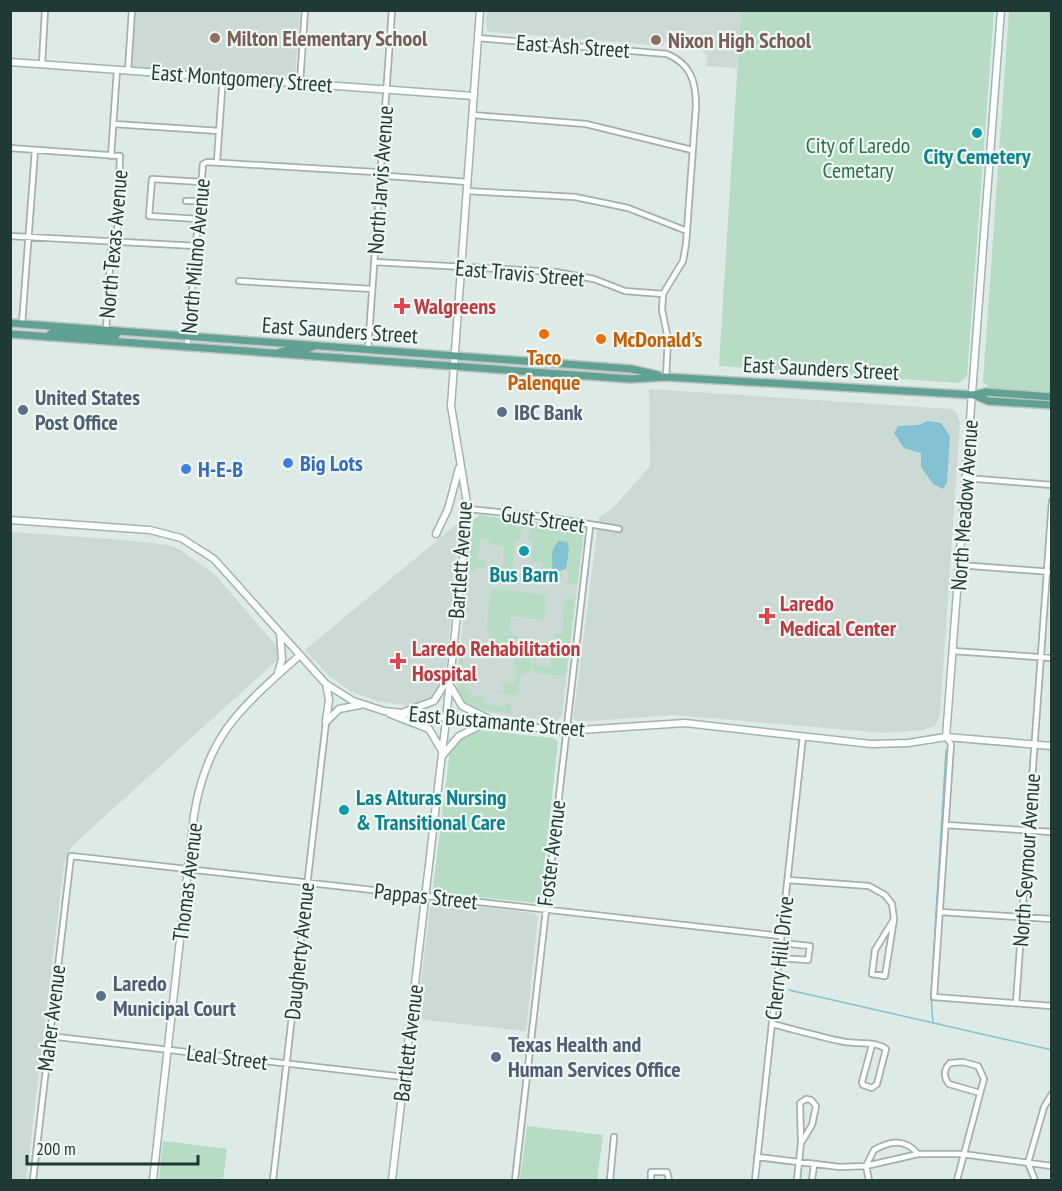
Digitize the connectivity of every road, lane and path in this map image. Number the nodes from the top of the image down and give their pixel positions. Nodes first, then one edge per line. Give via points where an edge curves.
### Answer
1 (45, 10) edge
2 (132, 10) edge
3 (305, 10) edge
4 (393, 10) edge
5 (480, 10) edge
6 (1001, 10) edge
7 (478, 38) junction
8 (10, 62) edge
9 (42, 64) junction
10 (117, 70) junction
11 (128, 70) junction
12 (222, 76) junction
13 (300, 82) junction
14 (386, 88) junction
15 (474, 96) junction
16 (472, 115) junction
17 (114, 124) junction
18 (219, 131) junction
19 (10, 148) edge
20 (35, 150) junction
21 (692, 150) junction
22 (111, 156) junction
23 (217, 162) junction
24 (381, 174) junction
25 (202, 182) junction
26 (468, 182) junction
27 (467, 190) junction
28 (186, 201) dead end
29 (200, 201) junction
30 (199, 219) junction
31 (687, 231) junction
32 (10, 236) edge
33 (28, 238) junction
34 (114, 243) junction
35 (197, 246) junction
36 (374, 262) junction
37 (462, 266) junction
38 (239, 281) dead end
39 (372, 289) junction
40 (663, 294) junction
41 (10, 323) edge
42 (22, 324) junction
43 (106, 331) junction
44 (124, 332) junction
45 (10, 334) edge
46 (46, 337) junction
47 (188, 337) junction
48 (314, 346) junction
49 (187, 348) junction
50 (368, 350) junction
51 (277, 354) junction
52 (455, 356) junction
53 (454, 367) junction
54 (666, 377) junction
55 (974, 395) junction
56 (1052, 397) edge
57 (1052, 405) edge
58 (459, 464) junction
59 (965, 478) junction
60 (1052, 485) edge
61 (1052, 501) edge
62 (468, 509) junction
63 (10, 520) edge
64 (590, 526) junction
65 (619, 529) dead end
66 (436, 534) dead end
67 (959, 565) junction
68 (1049, 571) edge
69 (280, 632) junction
70 (953, 651) junction
71 (300, 655) junction
72 (1040, 657) junction
73 (1052, 658) edge
74 (451, 673) junction
75 (278, 675) junction
76 (326, 684) junction
77 (450, 685) junction
78 (363, 705) junction
79 (384, 711) junction
80 (399, 713) junction
81 (447, 718) junction
82 (326, 722) junction
83 (487, 722) junction
84 (498, 724) junction
85 (565, 731) junction
86 (803, 736) junction
87 (946, 737) junction
88 (1034, 744) junction
89 (1052, 746) edge
90 (442, 754) junction
91 (946, 825) junction
92 (1028, 830) junction
93 (1052, 832) edge
94 (71, 856) joint
95 (188, 869) junction
96 (788, 880) junction
97 (307, 883) junction
98 (426, 896) junction
99 (545, 909) junction
100 (939, 912) junction
101 (1022, 917) junction
102 (894, 919) junction
103 (1052, 920) edge
104 (781, 936) junction
105 (781, 943) junction
106 (779, 958) junction
107 (1016, 1003) junction
108 (1052, 1006) edge
109 (772, 1024) junction
110 (49, 1036) junction
111 (872, 1045) junction
112 (168, 1050) junction
113 (286, 1064) junction
114 (404, 1077) junction
115 (980, 1093) junction
116 (1050, 1098) edge
117 (614, 1137) dead end
118 (801, 1143) junction
119 (918, 1154) junction
120 (962, 1154) junction
121 (757, 1157) junction
122 (1028, 1162) junction
123 (799, 1163) junction
124 (814, 1165) junction
125 (866, 1166) junction
126 (1052, 1166) edge
127 (33, 1180) edge
128 (153, 1180) edge
129 (273, 1180) edge
130 (392, 1180) edge
131 (515, 1180) edge
132 (610, 1180) edge
133 (651, 1180) edge
134 (669, 1180) edge
135 (754, 1180) edge
136 (797, 1180) edge
137 (812, 1180) edge
138 (869, 1180) edge
139 (957, 1180) edge
140 (1035, 1180) edge

1 - 9 street
2 - 11 street
3 - 13 street
4 - 14 street, North Jarvis Avenue
5 - 7 main road, Bartlett Avenue
6 - 55 main road, North Meadow Avenue
7 - 15 main road, Bartlett Avenue
7 - 21 street, East Ash Street via 667,54 686,66 694,84
8 - 9 main road, East Montgomery Street
9 - 10 main road, East Montgomery Street
10 - 11 main road, East Montgomery Street
10 - 17 street, North Texas Avenue
11 - 12 main road, East Montgomery Street
12 - 13 main road, East Montgomery Street
12 - 18 street
13 - 14 main road, East Montgomery Street
14 - 15 main road, East Montgomery Street
14 - 24 street, North Jarvis Avenue
15 - 16 main road, Bartlett Avenue
16 - 21 street via 586,124
16 - 26 main road, Bartlett Avenue
17 - 18 street
17 - 22 street, North Texas Avenue
18 - 23 street
19 - 20 street
20 - 22 street
20 - 33 street
21 - 31 street
22 - 34 street, North Texas Avenue via 120,156
23 - 24 street
23 - 25 street, North Milmo Avenue via 203,164
24 - 26 street
24 - 36 street, North Jarvis Avenue
25 - 29 street, North Milmo Avenue
25 - 30 street via 152,180 149,216
26 - 27 main road, Bartlett Avenue
27 - 31 street via 575,197 628,208
27 - 37 main road, Bartlett Avenue
28 - 29 street
29 - 30 street, North Milmo Avenue
30 - 35 street, North Milmo Avenue
31 - 40 street via 683,261
32 - 33 street
33 - 34 street
33 - 42 street
34 - 35 street
34 - 43 street, North Texas Avenue
35 - 47 street, North Milmo Avenue
36 - 37 street, East Travis Street
36 - 39 street, North Jarvis Avenue
37 - 40 street, East Travis Street via 556,272 594,279 625,291
37 - 52 main road, Bartlett Avenue
38 - 39 street
39 - 50 street, North Jarvis Avenue
40 - 54 street via 668,339
41 - 42 main road, East Saunders Street
42 - 43 main road, East Saunders Street
43 - 44 main road, East Saunders Street
44 - 46 main road via 103,336 53,332
44 - 47 main road, East Saunders Street
45 - 46 main road, East Saunders Street
46 - 49 main road, East Saunders Street
47 - 48 main road, East Saunders Street
47 - 49 street, North Milmo Avenue
48 - 50 main road, East Saunders Street
48 - 51 main road via 306,351 283,350
49 - 51 main road, East Saunders Street
50 - 52 main road, East Saunders Street
51 - 53 main road, East Saunders Street
52 - 53 main road, Bartlett Avenue
52 - 54 main road, East Saunders Street via 632,369
53 - 54 main road, East Saunders Street via 630,379
53 - 58 main road, Bartlett Avenue via 451,406
54 - 55 main road, East Saunders Street
55 - 56 main road, East Saunders Street via 986,392
55 - 57 main road, East Saunders Street via 988,401
55 - 59 main road, North Meadow Avenue
58 - 62 main road, Bartlett Avenue
58 - 66 main road via 448,509
59 - 60 street
59 - 67 main road, North Meadow Avenue
61 - 68 street, North Seymour Avenue
62 - 64 street, Gust Street
62 - 74 main road, Bartlett Avenue
63 - 69 main road, East Bustamante Street via 150,530 181,538 214,559
64 - 65 street, Gust Street
64 - 85 street, Foster Avenue
67 - 68 street
67 - 70 main road, North Meadow Avenue
68 - 72 street, North Seymour Avenue
69 - 71 main road, East Bustamante Street
69 - 75 main road via 282,659
70 - 72 street
70 - 87 main road, North Meadow Avenue
71 - 75 main road, Thomas Avenue
71 - 76 main road, East Bustamante Street
72 - 73 street
72 - 88 street, North Seymour Avenue
74 - 77 main road, Bartlett Avenue
74 - 80 main road via 434,701
75 - 95 main road, Thomas Avenue via 244,706 215,744 201,781
76 - 78 main road, East Bustamante Street
76 - 82 main road
77 - 81 main road, Bartlett Avenue
77 - 84 main road via 462,706
78 - 79 main road, East Bustamante Street
78 - 82 main road via 339,709
79 - 80 main road, East Bustamante Street
79 - 90 main road via 429,729
80 - 81 main road, East Bustamante Street
81 - 83 main road, East Bustamante Street
81 - 90 main road, Bartlett Avenue
82 - 97 street, Daugherty Avenue
83 - 84 main road, East Bustamante Street
83 - 90 main road via 459,736
84 - 85 main road, East Bustamante Street
85 - 86 main road, East Bustamante Street via 685,723
85 - 99 street, Foster Avenue
86 - 87 main road, East Bustamante Street via 888,745
86 - 96 street, Cherry Hill Drive
87 - 88 main road, East Bustamante Street
87 - 91 street, North Meadow Avenue via 951,744
88 - 89 main road, East Bustamante Street
88 - 92 street, North Seymour Avenue
90 - 98 main road, Bartlett Avenue
91 - 92 street
91 - 100 street, North Meadow Avenue
92 - 93 street
92 - 101 street, North Seymour Avenue
94 - 95 street, Pappas Street
94 - 110 street, Maher Avenue
95 - 97 street, Pappas Street
95 - 112 main road, Thomas Avenue
96 - 102 street via 869,886 892,904
96 - 104 street, Cherry Hill Drive
97 - 98 street, Pappas Street
97 - 113 street, Daugherty Avenue
98 - 99 street, Pappas Street
98 - 114 main road, Bartlett Avenue
99 - 104 street, Pappas Street
99 - 131 street, Foster Avenue
100 - 101 street
100 - 107 street, North Meadow Avenue via 934,997
101 - 103 street
101 - 107 street, North Seymour Avenue
102 - 102 street via 876,950 872,974 885,976
104 - 105 street, Cherry Hill Drive
105 - 106 street, Cherry Hill Drive
105 - 106 street via 810,946 808,960
106 - 109 street, Cherry Hill Drive
107 - 108 street
109 - 111 street
109 - 121 street, Cherry Hill Drive
110 - 112 street, Leal Street
110 - 127 street, Maher Avenue
111 - 111 street via 862,1082 872,1088 877,1084 886,1049
112 - 113 street, Leal Street
112 - 128 main road, Thomas Avenue
113 - 114 street, Leal Street
113 - 129 street, Daugherty Avenue
114 - 130 main road, Bartlett Avenue
115 - 115 street via 984,1079 978,1066 950,1063 945,1074 949,1084
115 - 120 street
116 - 122 street
117 - 132 street
118 - 118 street via 812,1125 816,1106 806,1099 800,1103
118 - 123 street
119 - 120 street
119 - 125 street
119 - 125 street via 901,1142 890,1143 874,1150
120 - 122 street
120 - 139 street
121 - 123 street
121 - 135 street, Cherry Hill Drive
122 - 126 street
122 - 140 street
123 - 124 street
123 - 136 street
124 - 125 street
124 - 137 street
125 - 138 street
133 - 134 street via 651,1172 664,1170

